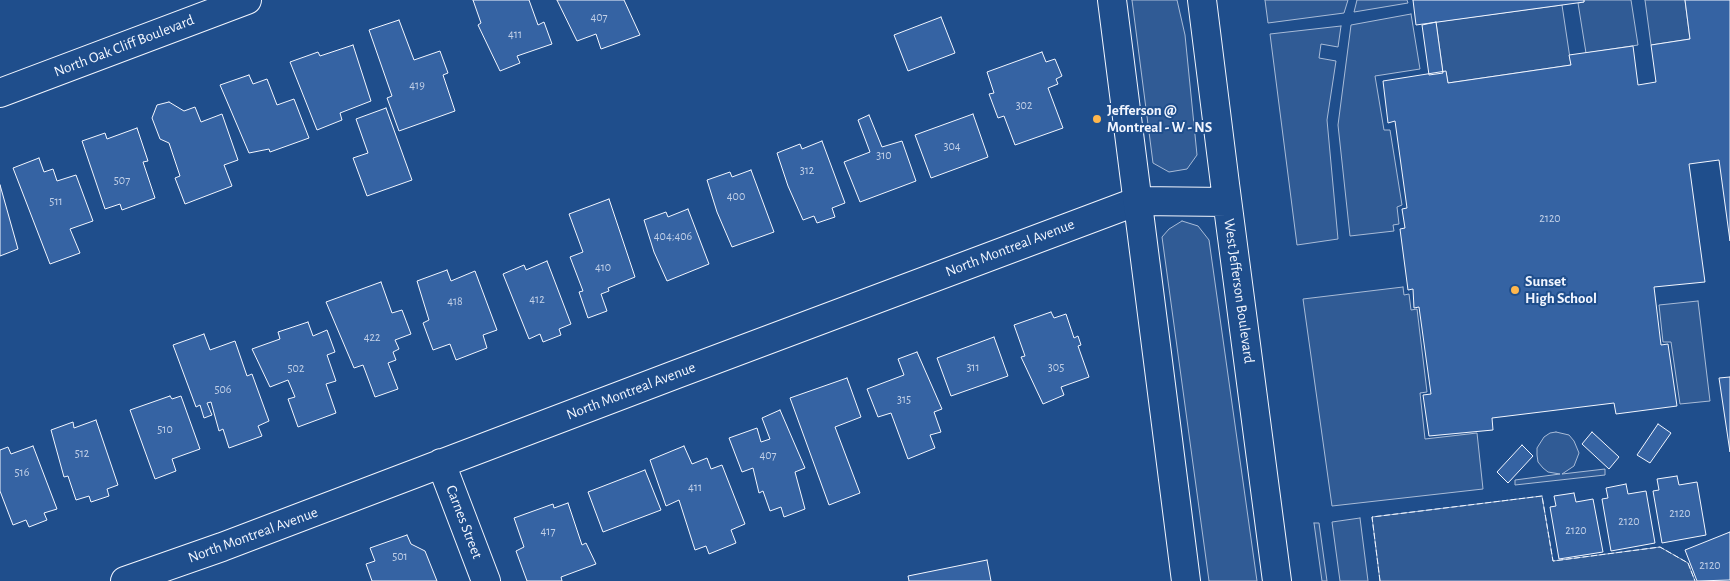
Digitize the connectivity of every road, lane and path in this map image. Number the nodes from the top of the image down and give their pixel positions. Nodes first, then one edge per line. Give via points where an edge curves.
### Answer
1 (247, 0) edge
2 (1112, 0) edge
3 (1202, 0) edge
4 (0, 93) edge
5 (1138, 201) junction
6 (1227, 202) junction
7 (441, 464) junction
8 (125, 581) edge
9 (486, 581) edge
10 (1186, 581) edge
11 (1277, 581) edge

1 - 4 street, North Oak Cliff Boulevard
2 - 5 street
3 - 6 street, West Jefferson Boulevard
5 - 6 street
5 - 7 street, North Montreal Avenue
5 - 10 street
6 - 11 street, West Jefferson Boulevard
7 - 8 street, North Montreal Avenue
7 - 9 street, Carnes Street

